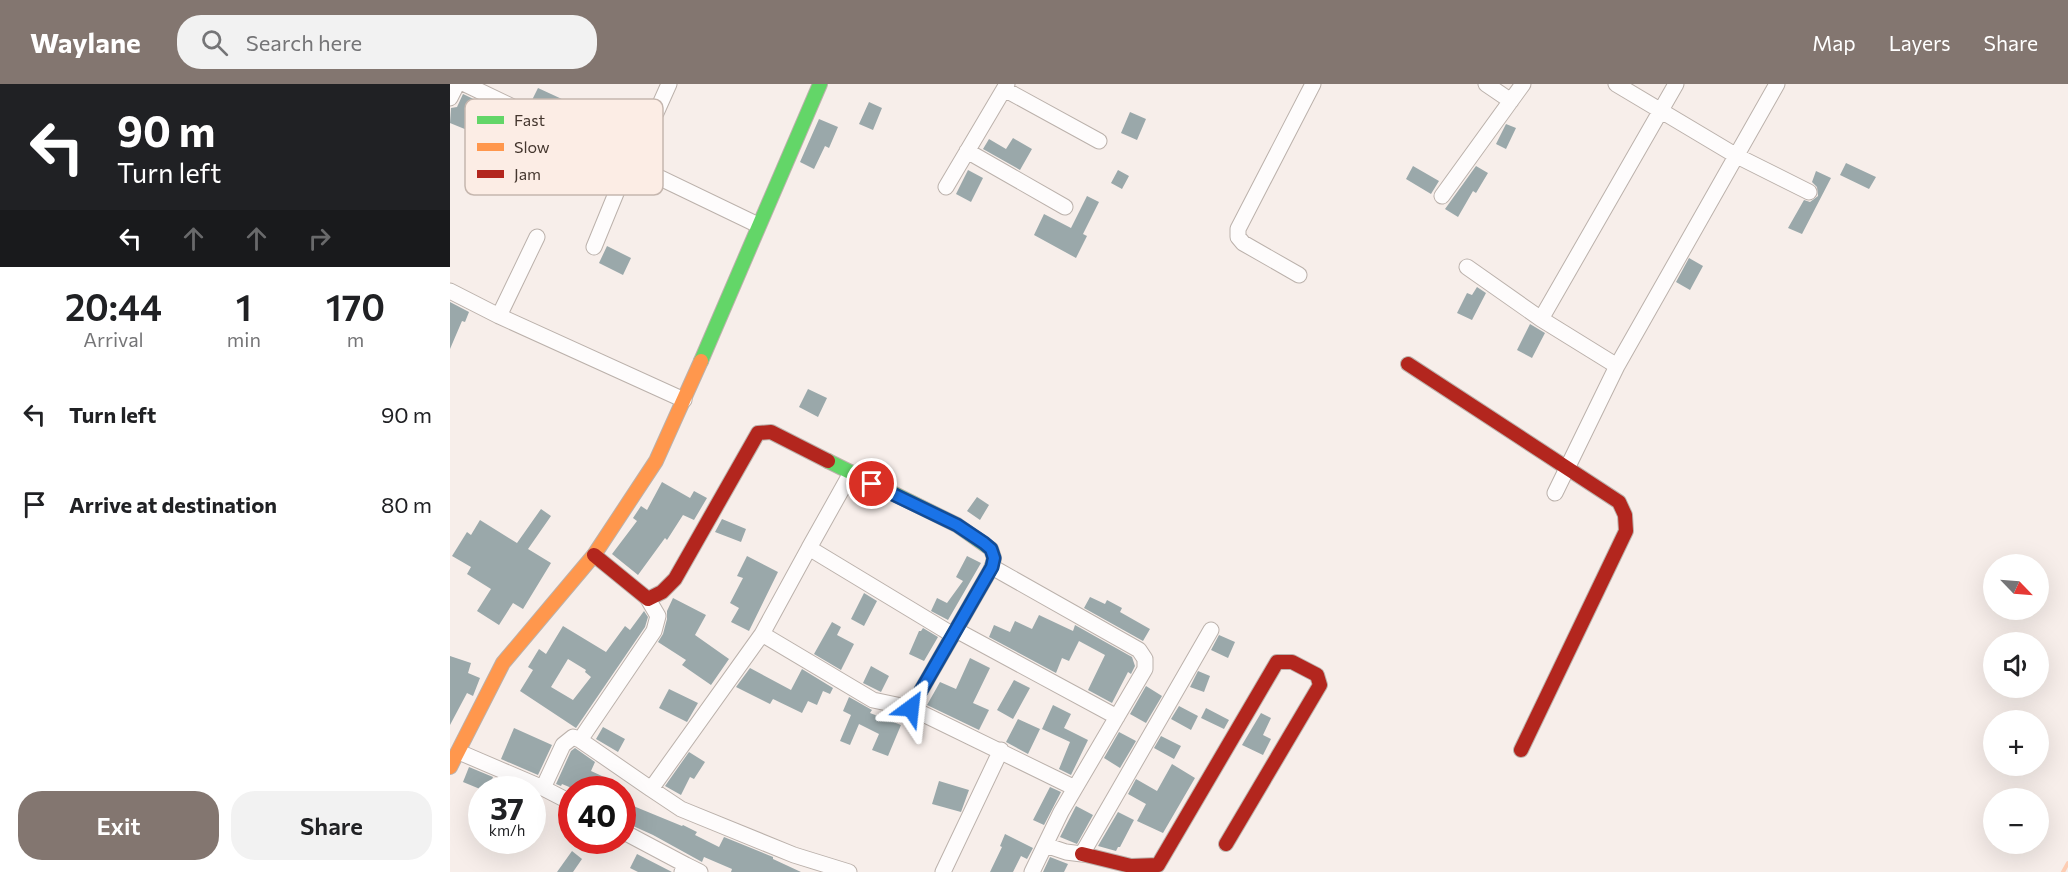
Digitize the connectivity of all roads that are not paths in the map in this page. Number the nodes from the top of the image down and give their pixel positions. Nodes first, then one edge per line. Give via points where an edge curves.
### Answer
1 (457, 84) edge
2 (465, 84) edge
3 (669, 84) edge
4 (820, 84) edge
5 (1313, 84) edge
6 (1486, 84) edge
7 (1523, 84) edge
8 (1616, 84) edge
9 (1676, 84) edge
10 (1777, 84) edge
11 (1005, 86) edge
12 (450, 98) edge
13 (496, 99) edge
14 (662, 99) edge
15 (1510, 101) junction
16 (1660, 111) junction
17 (1099, 141) dead end
18 (967, 151) junction
19 (1735, 155) junction
20 (663, 180) edge
21 (946, 187) dead end
22 (1809, 192) dead end
23 (615, 195) edge
24 (1442, 196) dead end
25 (1065, 207) dead end
26 (758, 225) junction
27 (537, 237) dead end
28 (594, 247) dead end
29 (1467, 267) dead end
30 (1299, 275) dead end
31 (450, 291) edge
32 (499, 316) junction
33 (1541, 319) junction
34 (1408, 364) dead end
35 (1617, 366) junction
36 (684, 400) junction
37 (1568, 469) junction
38 (851, 473) junction
39 (1555, 493) dead end
40 (809, 548) junction
41 (594, 555) junction
42 (992, 567) junction
43 (648, 599) junction
44 (1211, 630) dead end
45 (954, 633) junction
46 (762, 634) junction
47 (911, 708) junction
48 (1117, 717) junction
49 (580, 740) junction
50 (1000, 750) junction
51 (1521, 750) dead end
52 (459, 752) junction
53 (450, 767) edge
54 (515, 776) edge
55 (546, 782) edge
56 (1075, 788) junction
57 (651, 789) junction
58 (636, 840) edge
59 (1045, 844) junction
60 (1226, 844) dead end
61 (1082, 854) junction
62 (684, 869) edge
63 (700, 872) edge
64 (849, 872) edge
65 (943, 872) edge
66 (1032, 872) edge

1 - 12 street
2 - 13 street
3 - 14 street
4 - 26 street
5 - 30 street via 1238,229 1243,243
6 - 15 street
7 - 15 street
8 - 16 street
9 - 16 street
10 - 19 street
11 - 17 street
11 - 18 street
15 - 24 street
16 - 19 street
16 - 33 street
18 - 21 street
18 - 25 street
19 - 22 street
19 - 35 street
20 - 26 street
23 - 28 street
26 - 36 street
27 - 32 street
29 - 33 street
31 - 32 street
32 - 36 street
33 - 35 street
34 - 37 street
35 - 37 street
36 - 41 street via 656,462
37 - 39 street
37 - 51 street via 1618,502 1626,515 1626,531
38 - 40 street
38 - 42 street via 975,537 991,549
38 - 43 street via 771,432 758,433 675,579
40 - 45 street
40 - 46 street
41 - 43 street
41 - 52 street via 503,663
42 - 45 street
42 - 48 street via 1139,650 1145,659 1144,669
43 - 49 street via 658,616 654,631
44 - 61 street
45 - 47 street
45 - 48 street
46 - 47 street via 873,700
46 - 57 street
47 - 50 street
48 - 56 street
49 - 55 street via 573,737 563,745
49 - 57 street
50 - 56 street
50 - 65 street
52 - 53 street
52 - 54 street
56 - 59 street
57 - 64 street via 681,809 794,855
58 - 62 street
59 - 61 street
59 - 66 street
60 - 61 street via 1320,685 1317,675 1288,660 1276,662 1158,865 1148,869
62 - 63 street

